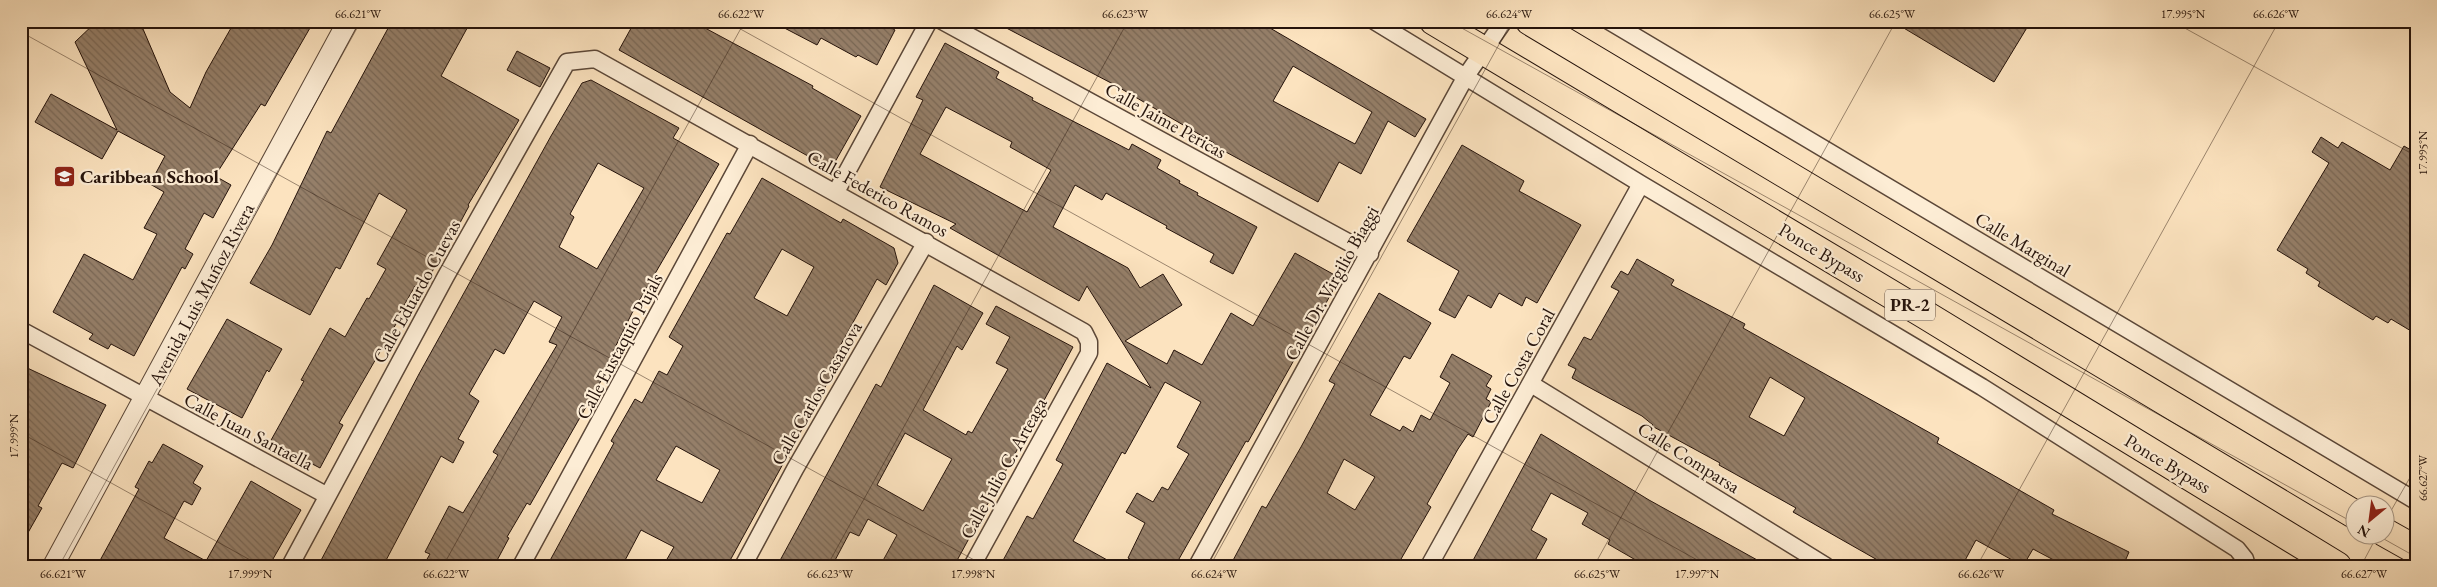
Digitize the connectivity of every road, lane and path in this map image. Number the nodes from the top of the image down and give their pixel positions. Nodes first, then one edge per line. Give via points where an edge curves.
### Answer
1 (348, 21) edge
2 (929, 21) edge
3 (942, 21) edge
4 (1374, 21) edge
5 (1434, 21) edge
6 (1504, 21) edge
7 (1530, 21) edge
8 (1609, 21) edge
9 (1483, 51) junction
10 (595, 59) joint
11 (1466, 76) junction
12 (750, 144) junction
13 (1641, 184) junction
14 (836, 192) junction
15 (926, 242) junction
16 (1370, 254) junction
17 (21, 330) edge
18 (1531, 384) junction
19 (1069, 390) joint
20 (146, 397) junction
21 (326, 495) junction
22 (2416, 502) edge
23 (2344, 508) edge
24 (2394, 538) edge
25 (2416, 550) edge
26 (2335, 565) edge
27 (53, 566) edge
28 (290, 566) edge
29 (521, 566) edge
30 (743, 566) edge
31 (972, 566) edge
32 (1197, 566) edge
33 (1429, 566) edge
34 (1826, 566) edge
35 (2246, 566) edge

1 - 20 street, Avenida Luis Muñoz Rivera
2 - 14 street
3 - 16 street, Calle Jaime Pericas
4 - 11 street
5 - 9 highway, Ponce Bypass / PR-2
6 - 9 street, Calle Dr. Virgilio Biaggi
7 - 23 highway, PR-2
8 - 22 street, Calle Marginal
9 - 11 street, Calle Dr. Virgilio Biaggi
9 - 26 highway, Ponce Bypass / PR-2 via 1908,304
10 - 12 street, Calle Federico Ramos
10 - 21 street, Calle Eduardo Cuevas via 567,62
11 - 13 street
11 - 16 street, Calle Dr. Virgilio Biaggi
12 - 14 street, Calle Federico Ramos
12 - 29 street, Calle Eustaquio Pujals
13 - 18 street, Calle Costa Coral
13 - 35 street via 1982,387 2237,549
14 - 15 street, Calle Federico Ramos
15 - 19 street, Calle Federico Ramos via 1084,332 1089,342 1089,353
15 - 30 street, Calle Carlos Casanova
16 - 32 street, Calle Dr. Virgilio Biaggi
17 - 20 street, Calle Juan Santaella
18 - 33 street, Calle Costa Coral
18 - 34 street, Calle Comparsa
19 - 31 street, Calle Julio C. Arteaga
20 - 21 street, Calle Juan Santaella
20 - 27 street, Avenida Luis Muñoz Rivera
21 - 28 street, Calle Eduardo Cuevas
24 - 25 highway

